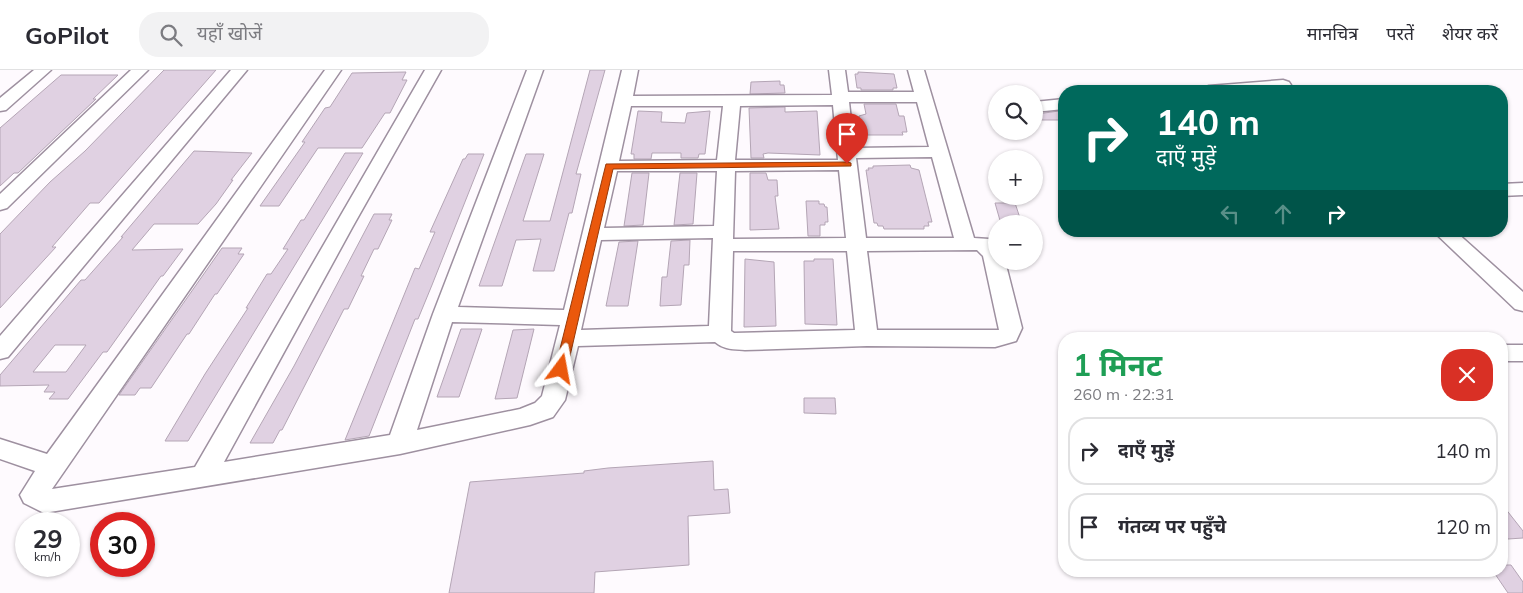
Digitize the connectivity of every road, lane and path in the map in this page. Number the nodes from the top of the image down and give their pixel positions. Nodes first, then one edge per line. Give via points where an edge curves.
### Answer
1 (43, 70) edge
2 (140, 70) edge
3 (239, 70) edge
4 (333, 70) edge
5 (434, 70) edge
6 (535, 70) edge
7 (630, 70) edge
8 (837, 70) edge
9 (916, 70) edge
10 (1266, 70) edge
11 (1283, 85) edge
12 (923, 97) junction
13 (840, 98) junction
14 (624, 101) junction
15 (732, 101) junction
16 (1058, 104) edge
17 (1043, 105) edge
18 (0, 106) edge
19 (938, 152) junction
20 (847, 159) junction
21 (726, 165) junction
22 (609, 166) junction
23 (1523, 189) edge
24 (1508, 190) edge
25 (0, 204) edge
26 (593, 234) junction
27 (1450, 237) edge
28 (723, 238) junction
29 (966, 244) junction
30 (856, 245) junction
31 (1523, 304) edge
32 (444, 314) junction
33 (571, 328) junction
34 (720, 334) junction
35 (867, 338) junction
36 (0, 351) edge
37 (1508, 352) edge
38 (1523, 352) edge
39 (400, 444) junction
40 (0, 449) edge
41 (53, 467) junction
42 (203, 476) junction

1 - 18 street
2 - 25 street
3 - 36 street
4 - 41 street
5 - 42 street
6 - 32 street
7 - 14 street
8 - 13 street
9 - 12 street
10 - 11 street
12 - 13 street
12 - 19 street
13 - 15 street
13 - 20 street
14 - 15 street
14 - 22 street
15 - 21 street
16 - 17 street
19 - 20 street
19 - 29 street
20 - 21 street
20 - 30 street
21 - 22 street
21 - 28 street
22 - 26 street
23 - 24 street
26 - 28 street
26 - 33 street
27 - 31 street
28 - 30 street
28 - 34 street
29 - 30 street
29 - 35 street via 982,244 993,253 1011,328 1008,336 995,339
30 - 35 street
32 - 33 street
32 - 39 street
33 - 34 street
33 - 39 street via 553,400 544,410 521,418
34 - 35 street via 728,341 745,342
37 - 38 street
39 - 42 street
40 - 41 street
41 - 42 street via 33,495 44,502

